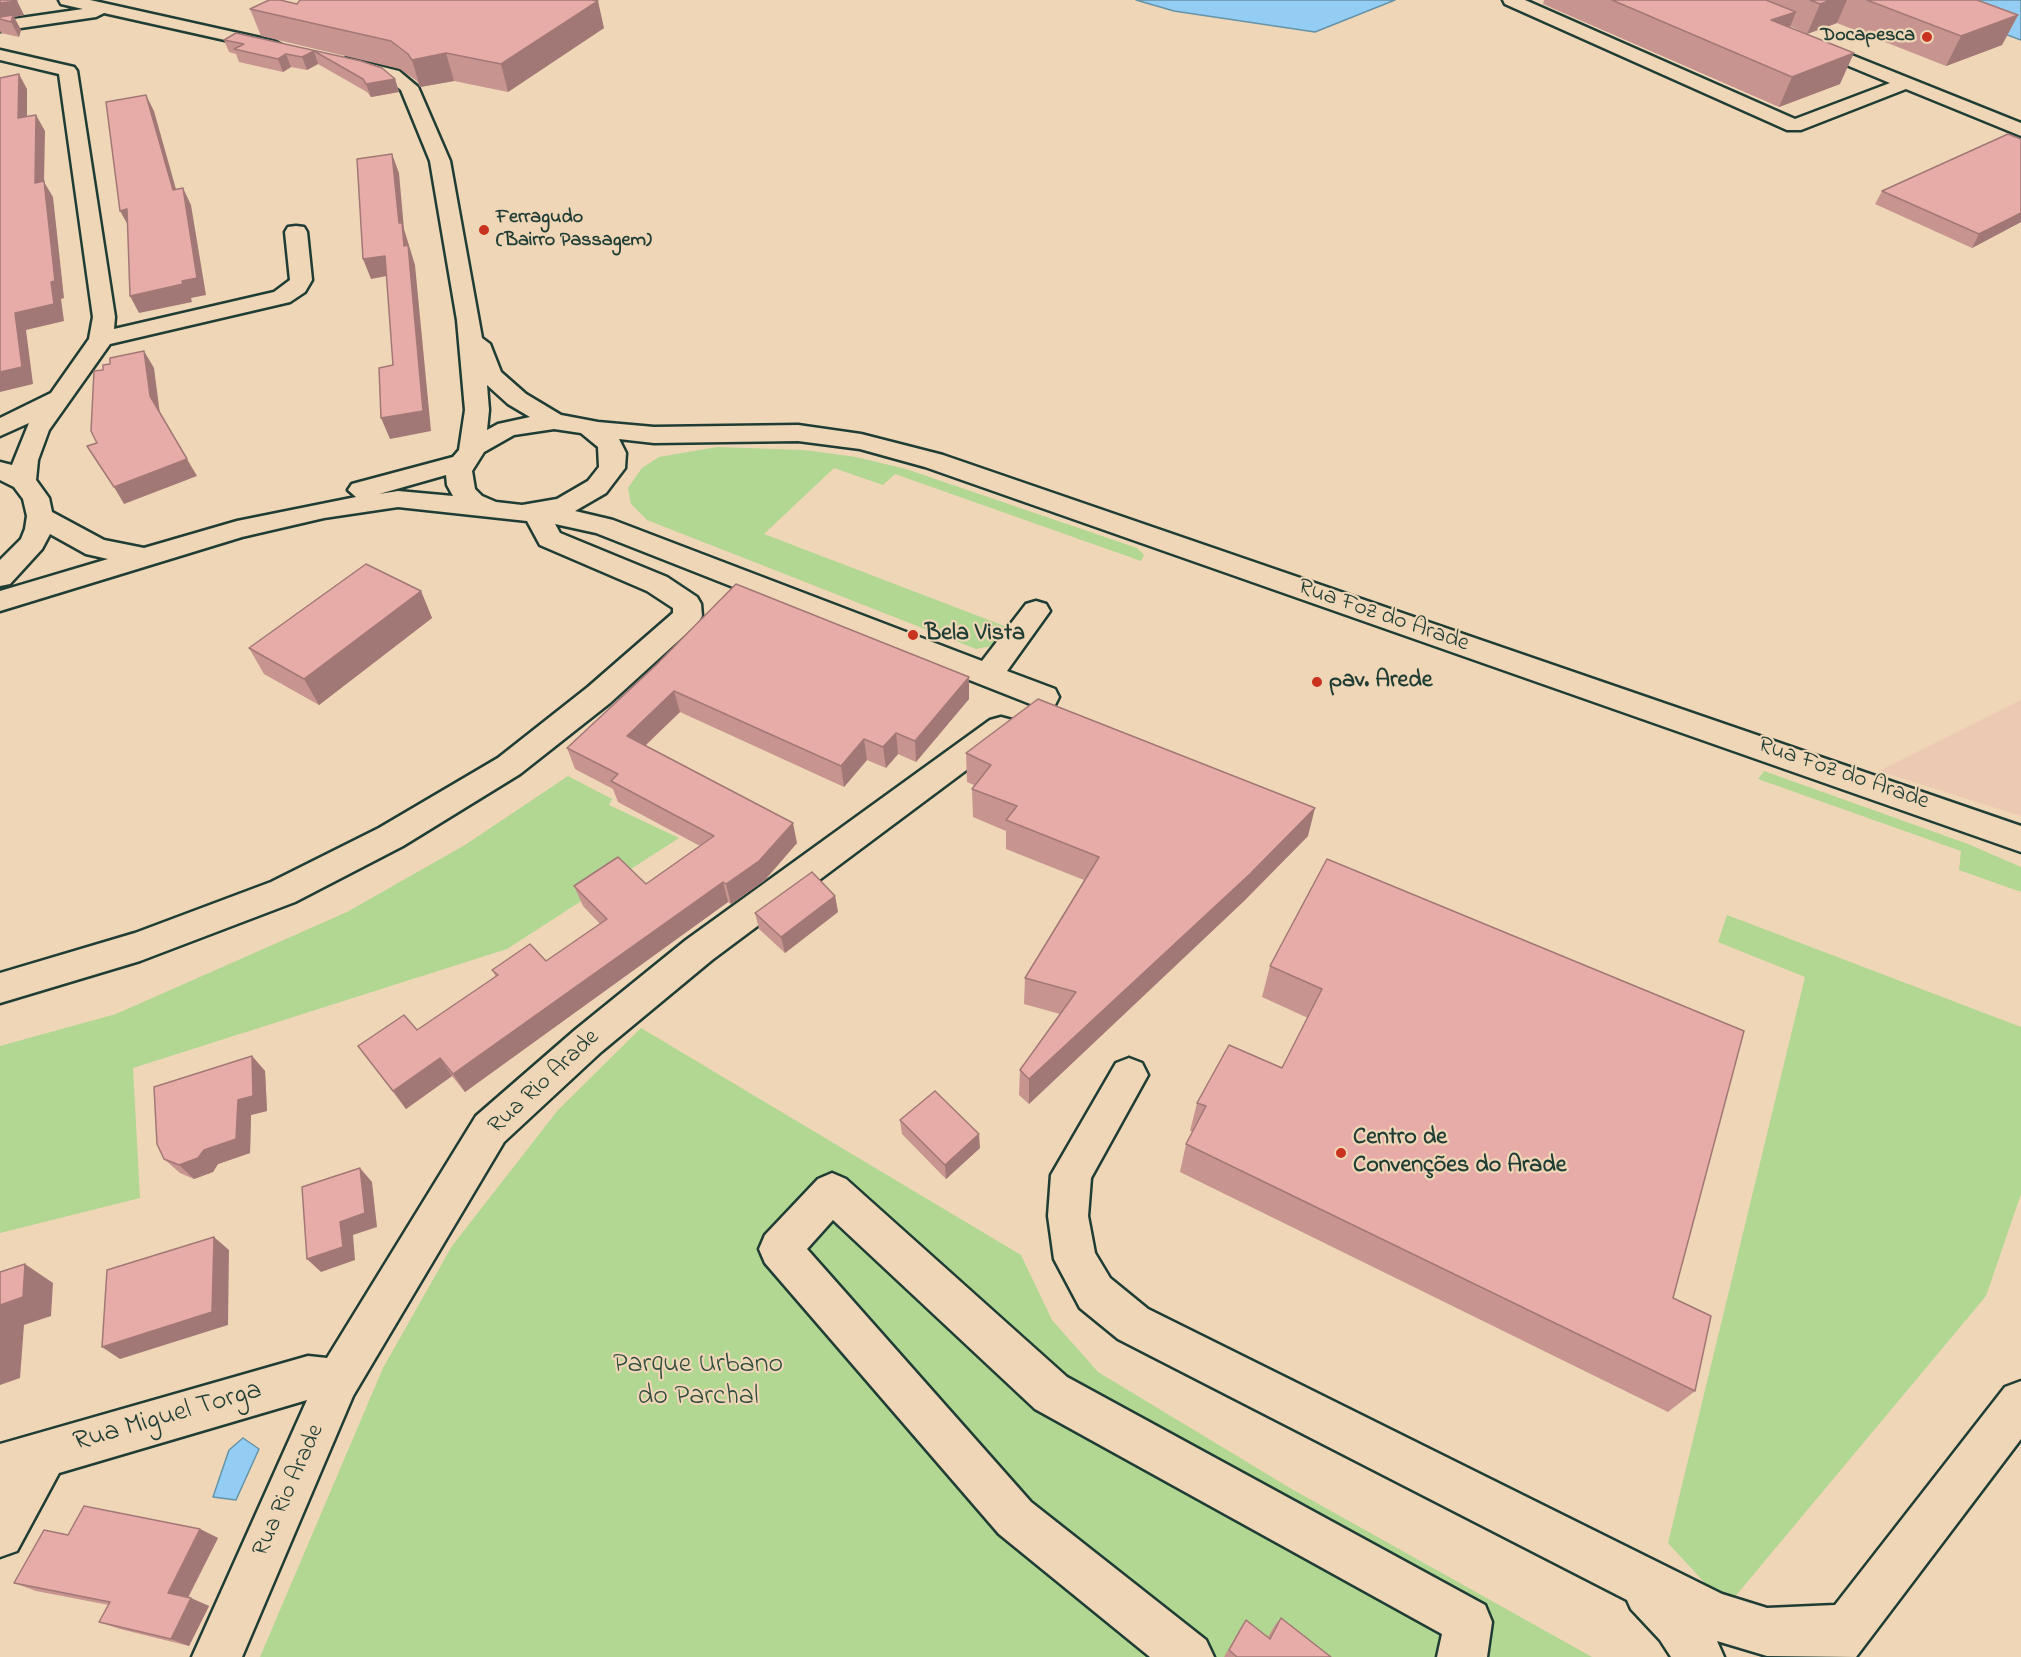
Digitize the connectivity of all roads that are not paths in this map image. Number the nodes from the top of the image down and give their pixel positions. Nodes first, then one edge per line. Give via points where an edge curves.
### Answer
1 (67, 0) edge
2 (1511, 0) edge
3 (112, 10) junction
4 (0, 26) edge
5 (1789, 35) edge
6 (293, 51) edge
7 (0, 55) edge
8 (327, 58) edge
9 (40, 65) junction
10 (0, 71) edge
11 (1906, 83) junction
12 (2021, 130) edge
13 (296, 232) dead end
14 (469, 320) junction
15 (101, 339) junction
16 (57, 398) junction
17 (554, 421) junction
18 (0, 428) edge
19 (593, 429) junction
20 (737, 436) junction
21 (466, 458) junction
22 (607, 473) junction
23 (11, 476) edge
24 (484, 507) junction
25 (538, 512) junction
26 (40, 516) junction
27 (237, 530) junction
28 (146, 556) junction
29 (688, 558) junction
30 (0, 577) edge
31 (0, 601) edge
32 (1036, 611) dead end
33 (987, 676) junction
34 (2021, 839) edge
35 (0, 988) edge
36 (1129, 1075) dead end
37 (338, 1381) junction
38 (2021, 1403) edge
39 (45, 1453) junction
40 (0, 1467) edge
41 (0, 1534) edge
42 (1634, 1578) junction
43 (1836, 1643) edge
44 (217, 1657) edge
45 (1189, 1657) edge
46 (1462, 1657) edge
47 (1699, 1657) edge

1 - 3 street
2 - 11 street via 1794,126
3 - 4 street
3 - 6 street
5 - 11 street
7 - 9 street
8 - 14 street via 393,75 410,87 440,161
9 - 10 street
9 - 15 street via 68,71 104,317
11 - 12 street
13 - 15 street via 301,279 297,287 282,297
14 - 17 street, Rua Foz do Arade via 490,375 517,399
14 - 21 street, Rua Foz do Arade via 477,410
15 - 16 street via 80,373
16 - 18 street
16 - 23 street via 37,429 25,460
17 - 19 street, Rua Foz do Arade
17 - 21 street, Rua Foz do Arade via 507,429 486,439
19 - 20 street, Rua Foz do Arade via 654,435
19 - 22 street via 610,444
20 - 22 street, Rua Foz do Arade via 651,448
20 - 34 street, Rua Foz do Arade via 798,434 861,442 934,461 1855,778
21 - 24 street, Rua Foz do Arade via 459,476 462,490
21 - 27 street
22 - 25 street, Rua Foz do Arade via 579,499
22 - 29 street via 611,504 624,520
23 - 26 street via 36,498
24 - 25 street, Rua Foz do Arade via 514,513
24 - 27 street via 398,499 324,510
25 - 29 street via 603,526
25 - 35 street via 550,539 657,584 687,604 688,616 599,695 509,766 391,837 283,892 140,946
26 - 28 street via 96,548
26 - 30 street via 32,543
27 - 28 street
28 - 31 street
29 - 33 street
32 - 33 street
33 - 37 street, Rua Rio Arade via 1044,697 699,950 588,1041 490,1129
36 - 42 street via 1071,1175 1068,1216 1075,1259 1095,1293 1133,1324
37 - 39 street, Rua Miguel Torga via 308,1378
37 - 44 street, Rua Rio Arade
38 - 43 street
39 - 40 street, Rua Miguel Torga
39 - 41 street
42 - 43 street via 1717,1617 1767,1632
42 - 47 street via 1677,1623
45 - 46 street via 1016,1518 780,1250 832,1192 1051,1393 1468,1622

